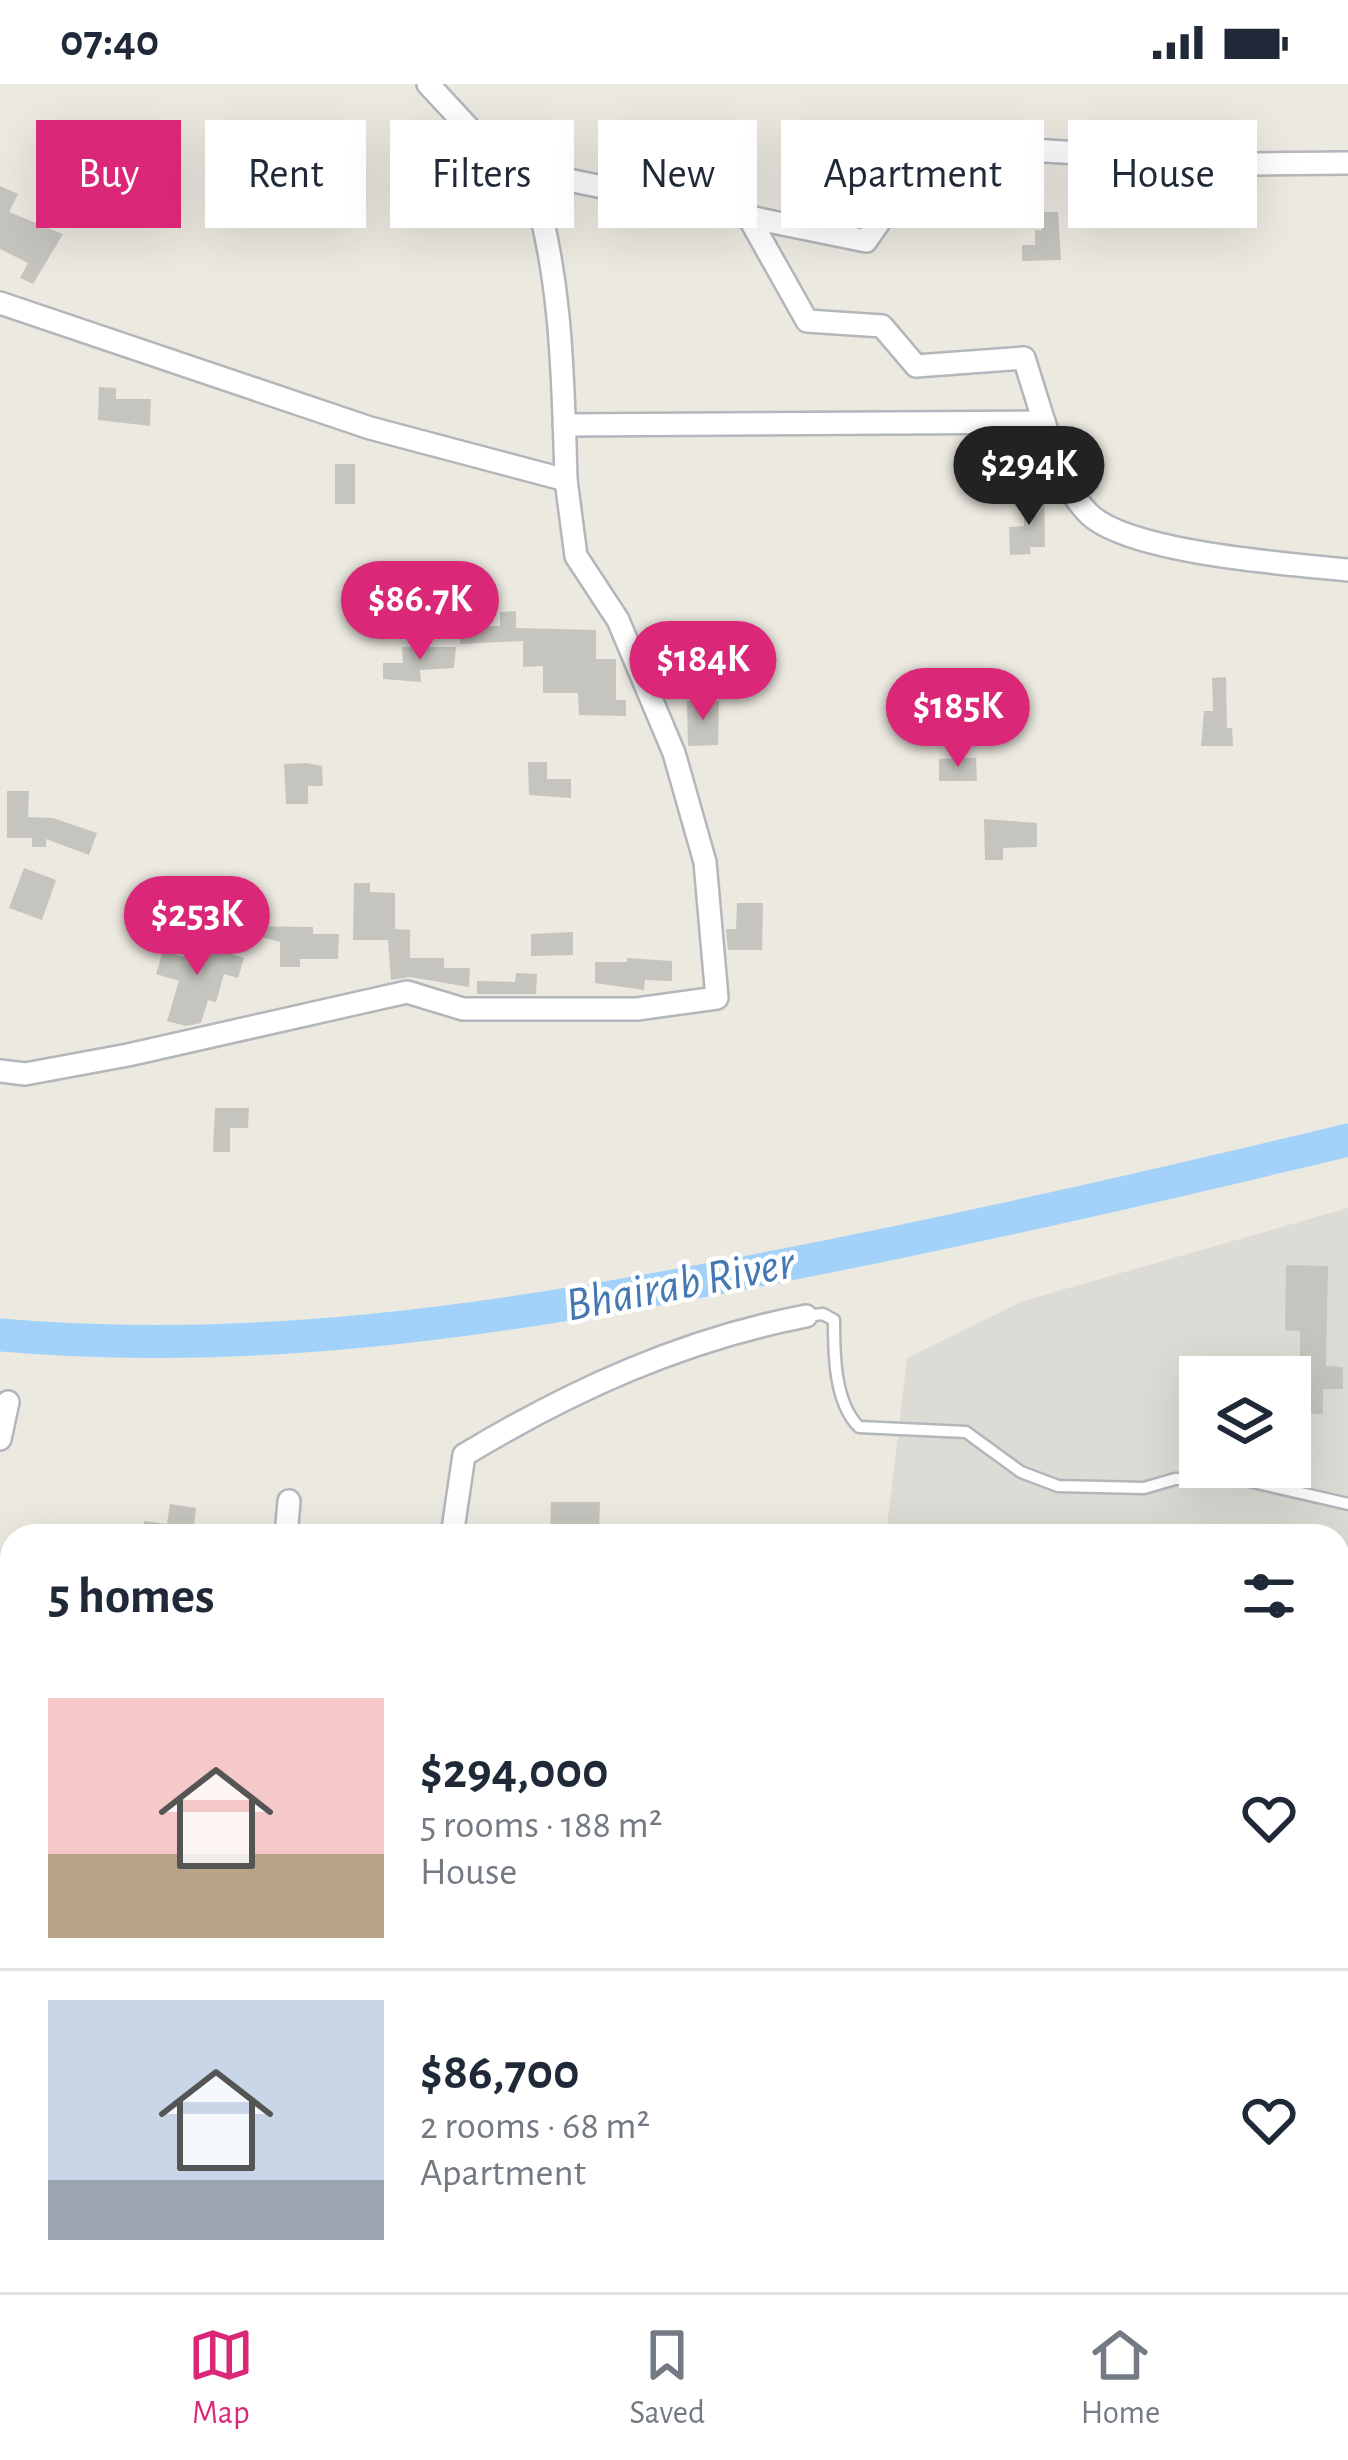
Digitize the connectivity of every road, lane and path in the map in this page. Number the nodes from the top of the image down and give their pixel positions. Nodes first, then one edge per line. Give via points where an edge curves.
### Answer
1 (428, 84) edge
2 (461, 120) edge
3 (1348, 163) edge
4 (757, 218) edge
5 (547, 228) edge
6 (755, 228) edge
7 (0, 303) edge
8 (1044, 422) junction
9 (565, 425) junction
10 (566, 480) junction
11 (1348, 570) edge
12 (0, 1071) edge
13 (806, 1316) joint
14 (8, 1402) dead end
15 (0, 1439) edge
16 (289, 1502) dead end
17 (1348, 1504) edge
18 (287, 1524) edge
19 (454, 1524) edge

1 - 2 street
3 - 4 street via 933,144 866,241
5 - 9 street
6 - 8 street via 807,321 882,326 916,366 1024,358
7 - 10 street via 370,428
8 - 9 street
8 - 11 street via 1066,484 1090,517 1175,550
9 - 10 street
10 - 12 street via 576,556 618,620 674,753 705,862 717,998 637,1009 463,1009 407,992 128,1055 26,1074
13 - 17 lane via 834,1320 838,1377 859,1426 966,1432 1021,1472 1058,1486 1240,1479
13 - 19 street via 738,1329 545,1406 464,1455
14 - 15 street
16 - 18 street

